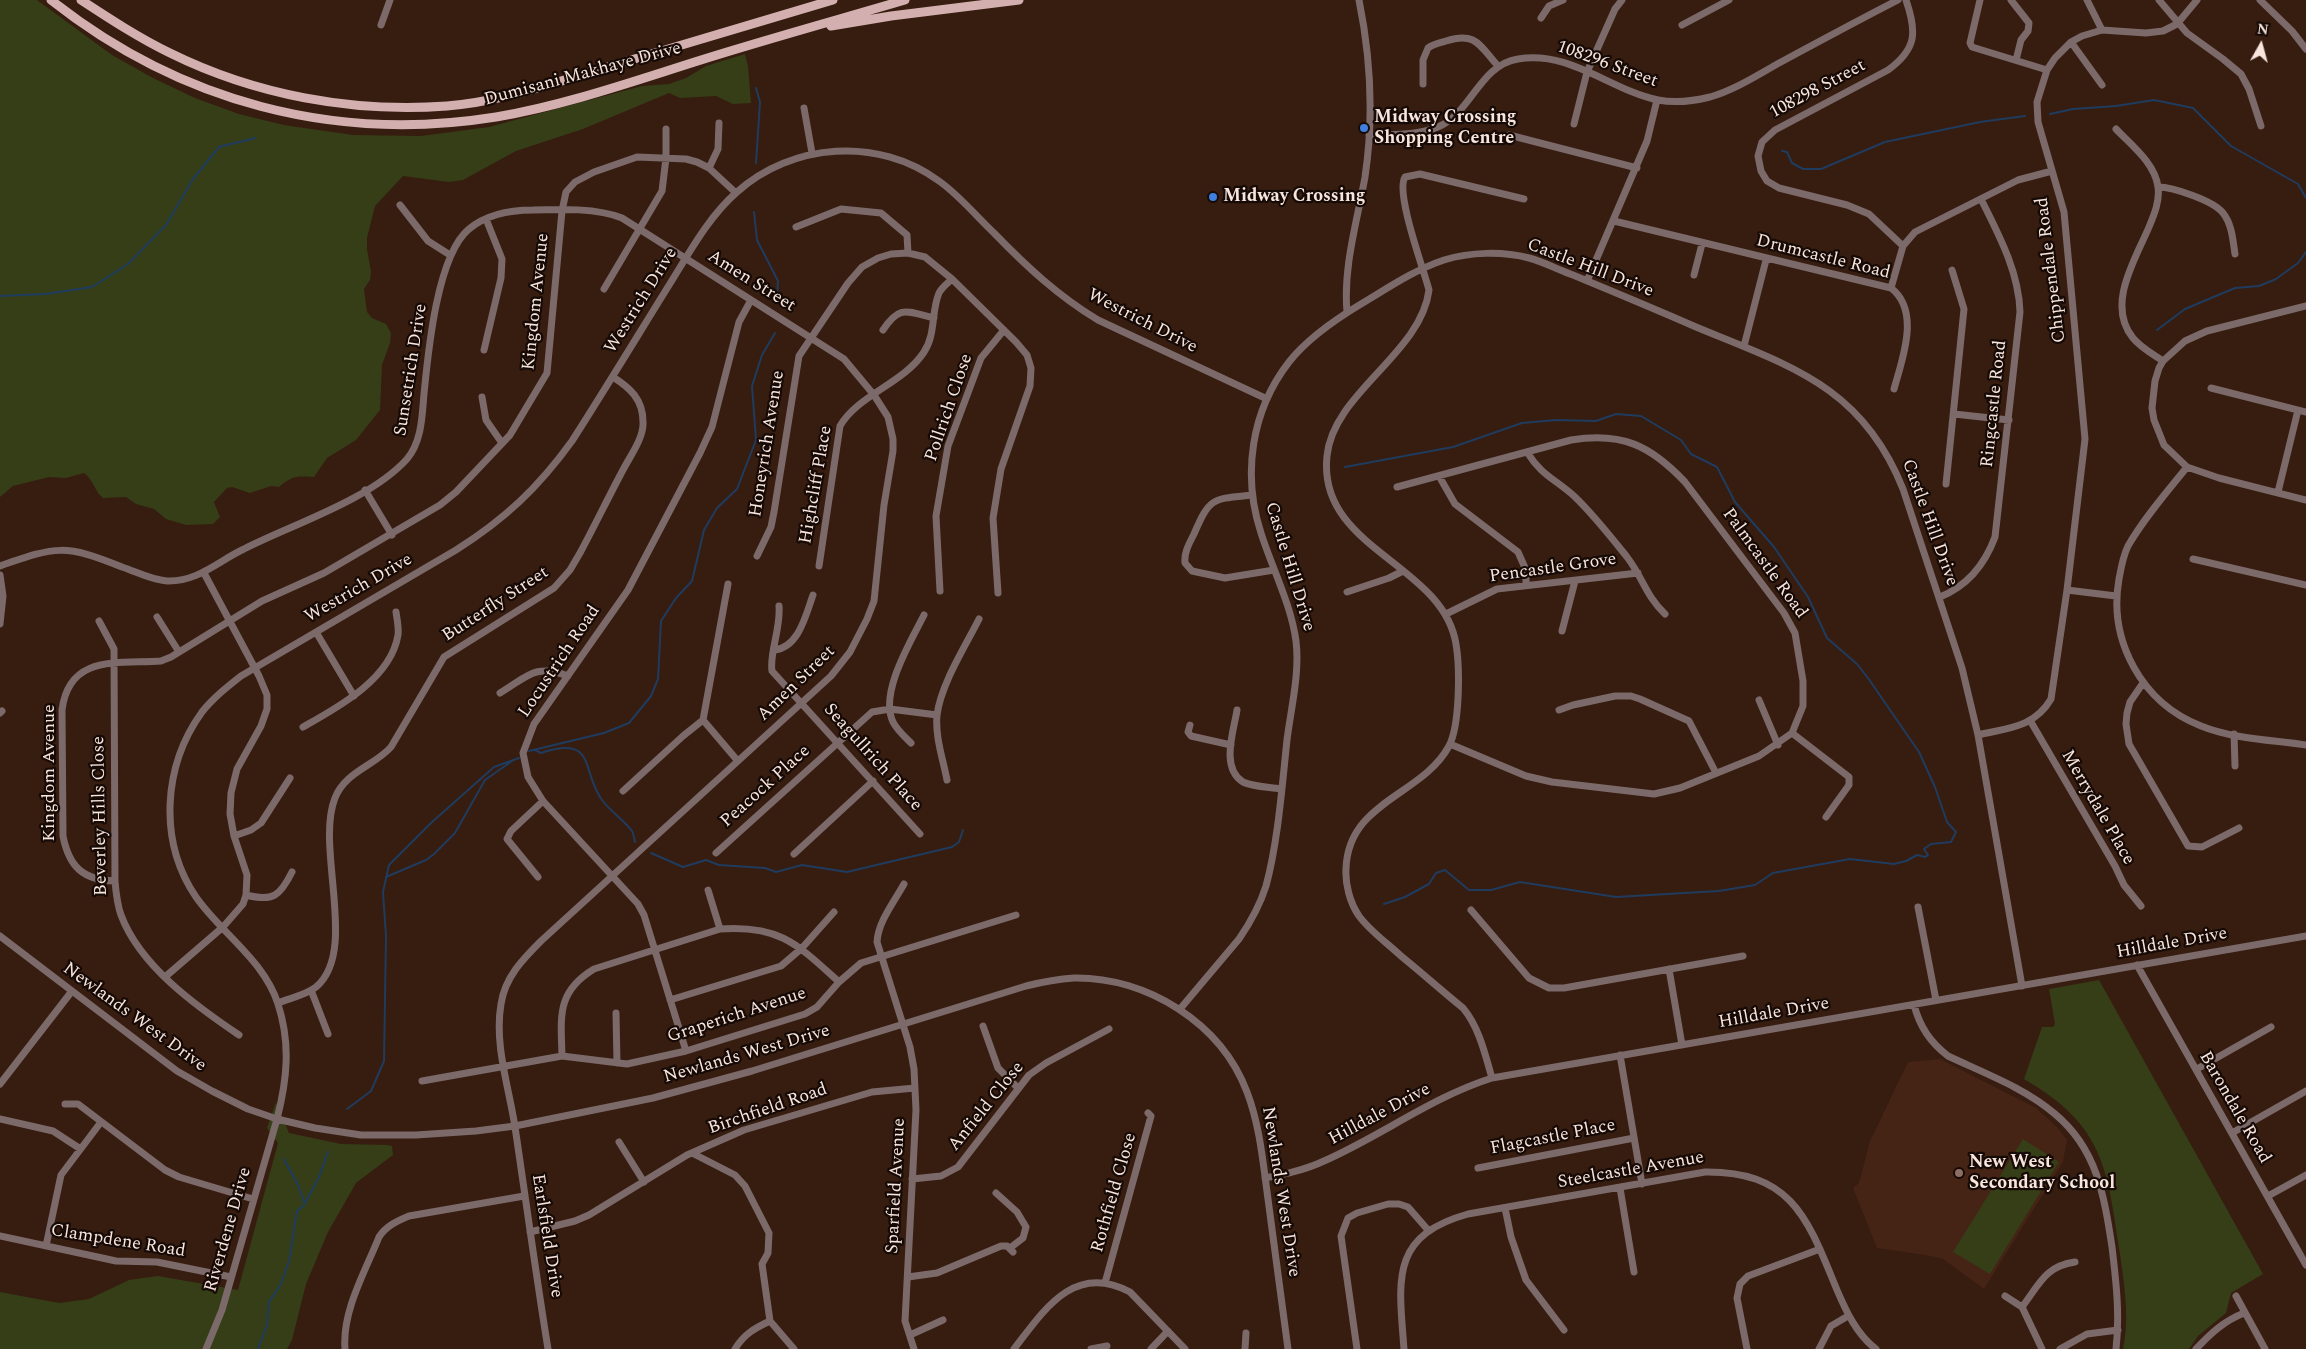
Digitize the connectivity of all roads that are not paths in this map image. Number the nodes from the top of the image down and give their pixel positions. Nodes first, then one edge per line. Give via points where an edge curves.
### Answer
1 (51, 0) edge
2 (81, 0) edge
3 (390, 0) edge
4 (833, 0) edge
5 (905, 0) edge
6 (1019, 0) edge
7 (1359, 0) edge
8 (1563, 0) edge
9 (1729, 0) edge
10 (1898, 0) edge
11 (1906, 0) edge
12 (1980, 0) edge
13 (2011, 0) edge
14 (2088, 0) edge
15 (2159, 0) edge
16 (2197, 0) edge
17 (2260, 0) edge
18 (1618, 1) edge
19 (1541, 18) dead end
20 (2177, 24) junction
21 (381, 25) dead end
22 (1682, 25) dead end
23 (2102, 30) junction
24 (788, 34) junction
25 (2071, 42) junction
26 (2306, 49) edge
27 (2016, 60) junction
28 (1498, 66) junction
29 (2047, 70) junction
30 (1587, 72) junction
31 (1423, 84) dead end
32 (2102, 85) dead end
33 (1657, 100) junction
34 (804, 108) dead end
35 (719, 123) dead end
36 (1574, 124) dead end
37 (2260, 126) dead end
38 (2116, 129) dead end
39 (666, 130) dead end
40 (1369, 135) junction
41 (1509, 135) dead end
42 (812, 153) junction
43 (666, 158) junction
44 (709, 168) junction
45 (1637, 168) junction
46 (2052, 171) junction
47 (2158, 187) junction
48 (736, 193) junction
49 (1981, 198) junction
50 (1524, 199) dead end
51 (400, 205) dead end
52 (562, 210) junction
53 (486, 219) junction
54 (1614, 222) junction
55 (796, 227) dead end
56 (640, 229) junction
57 (1702, 244) junction
58 (1903, 246) junction
59 (908, 253) junction
60 (2235, 254) dead end
61 (450, 255) junction
62 (686, 259) junction
63 (1766, 260) junction
64 (1422, 268) junction
65 (1952, 270) dead end
66 (1694, 275) dead end
67 (952, 279) junction
68 (1587, 281) junction
69 (1891, 288) junction
70 (604, 289) dead end
71 (751, 300) junction
72 (2306, 306) edge
73 (1347, 312) junction
74 (934, 318) junction
75 (883, 330) dead end
76 (1004, 330) junction
77 (812, 338) junction
78 (1744, 346) junction
79 (484, 350) dead end
80 (2164, 361) junction
81 (612, 377) junction
82 (2211, 388) dead end
83 (1894, 389) dead end
84 (874, 395) junction
85 (482, 397) dead end
86 (1267, 399) junction
87 (2302, 411) edge
88 (1954, 414) junction
89 (2008, 420) junction
90 (502, 443) junction
91 (1527, 452) junction
92 (2188, 467) junction
93 (1439, 476) junction
94 (1946, 484) dead end
95 (1397, 487) dead end
96 (365, 490) junction
97 (2278, 492) junction
98 (1252, 495) junction
99 (2306, 500) edge
100 (392, 535) junction
101 (757, 556) dead end
102 (2193, 559) dead end
103 (0, 566) edge
104 (818, 566) dead end
105 (1274, 570) junction
106 (1403, 571) junction
107 (204, 573) junction
108 (1638, 573) junction
109 (0, 575) edge
110 (1575, 581) junction
111 (728, 584) dead end
112 (1526, 585) junction
113 (2306, 585) edge
114 (2067, 590) junction
115 (940, 591) dead end
116 (998, 592) dead end
117 (1347, 592) dead end
118 (813, 595) dead end
119 (2116, 596) junction
120 (1940, 597) junction
121 (779, 606) dead end
122 (396, 612) dead end
123 (1446, 614) junction
124 (1665, 614) dead end
125 (924, 615) dead end
126 (157, 617) dead end
127 (979, 618) dead end
128 (99, 621) dead end
129 (229, 622) junction
130 (0, 624) edge
131 (1562, 631) dead end
132 (316, 632) junction
133 (774, 650) junction
134 (179, 652) junction
135 (114, 664) junction
136 (254, 667) junction
137 (568, 676) junction
138 (2143, 683) junction
139 (500, 693) dead end
140 (354, 696) junction
141 (1759, 700) dead end
142 (801, 703) junction
143 (890, 709) junction
144 (1237, 710) dead end
145 (1559, 710) dead end
146 (937, 714) junction
147 (703, 720) junction
148 (2030, 722) junction
149 (1190, 725) dead end
150 (303, 727) dead end
151 (1792, 733) junction
152 (2234, 734) junction
153 (1978, 735) junction
154 (837, 743) junction
155 (911, 744) dead end
156 (1450, 744) junction
157 (1778, 744) junction
158 (1231, 745) junction
159 (2306, 745) edge
160 (737, 760) junction
161 (2235, 766) dead end
162 (1716, 773) junction
163 (290, 778) dead end
164 (947, 780) dead end
165 (873, 781) junction
166 (1281, 789) junction
167 (623, 791) dead end
168 (543, 801) junction
169 (1826, 818) dead end
170 (2239, 828) dead end
171 (920, 834) dead end
172 (234, 836) junction
173 (716, 853) dead end
174 (794, 854) dead end
175 (292, 872) dead end
176 (612, 876) junction
177 (538, 877) dead end
178 (115, 881) junction
179 (904, 884) dead end
180 (708, 890) dead end
181 (246, 895) junction
182 (2141, 906) dead end
183 (1918, 907) dead end
184 (1471, 910) dead end
185 (834, 912) dead end
186 (1016, 915) dead end
187 (223, 927) junction
188 (720, 929) junction
189 (0, 936) edge
190 (2306, 936) edge
191 (802, 948) junction
192 (655, 950) junction
193 (1743, 956) dead end
194 (882, 957) junction
195 (2137, 965) junction
196 (1670, 969) junction
197 (165, 977) junction
198 (839, 982) junction
199 (2022, 986) junction
200 (311, 990) junction
201 (72, 991) junction
202 (670, 1000) junction
203 (1936, 1000) junction
204 (278, 1003) junction
205 (1914, 1005) junction
206 (1180, 1009) junction
207 (616, 1013) dead end
208 (903, 1024) junction
209 (983, 1026) dead end
210 (2271, 1027) dead end
211 (1109, 1029) dead end
212 (328, 1034) dead end
213 (239, 1035) dead end
214 (1682, 1044) junction
215 (686, 1051) junction
216 (1620, 1055) junction
217 (562, 1056) junction
218 (617, 1063) junction
219 (504, 1068) junction
220 (2196, 1069) junction
221 (1492, 1078) junction
222 (422, 1082) dead end
223 (0, 1084) edge
224 (915, 1088) junction
225 (1018, 1088) junction
226 (2306, 1091) edge
227 (65, 1104) dead end
228 (1148, 1113) dead end
229 (277, 1119) junction
230 (0, 1120) edge
231 (101, 1122) junction
232 (515, 1126) junction
233 (2232, 1133) junction
234 (1634, 1138) junction
235 (619, 1142) dead end
236 (79, 1148) junction
237 (692, 1153) junction
238 (1478, 1168) dead end
239 (2306, 1175) edge
240 (1265, 1178) junction
241 (912, 1179) junction
242 (644, 1182) junction
243 (1642, 1184) junction
244 (1620, 1188) junction
245 (996, 1193) dead end
246 (524, 1196) junction
247 (2268, 1196) junction
248 (253, 1198) junction
249 (1505, 1208) junction
250 (1428, 1230) junction
251 (530, 1232) junction
252 (0, 1236) edge
253 (46, 1246) junction
254 (1820, 1248) junction
255 (2305, 1261) edge
256 (2076, 1262) dead end
257 (1634, 1272) dead end
258 (908, 1277) junction
259 (231, 1278) junction
260 (1105, 1283) junction
261 (2005, 1296) dead end
262 (2236, 1296) dead end
263 (2022, 1307) junction
264 (2244, 1313) junction
265 (1848, 1316) junction
266 (943, 1320) dead end
267 (770, 1321) junction
268 (1564, 1330) dead end
269 (2118, 1330) junction
270 (1168, 1331) junction
271 (1246, 1333) dead end
272 (910, 1335) junction
273 (1107, 1346) dead end
274 (206, 1349) edge
275 (346, 1349) edge
276 (548, 1349) edge
277 (735, 1349) edge
278 (794, 1349) edge
279 (914, 1349) edge
280 (1014, 1349) edge
281 (1091, 1349) edge
282 (1151, 1349) edge
283 (1185, 1349) edge
284 (1245, 1349) edge
285 (1288, 1349) edge
286 (1357, 1349) edge
287 (1404, 1349) edge
288 (1747, 1349) edge
289 (1818, 1349) edge
290 (1876, 1349) edge
291 (2042, 1349) edge
292 (2060, 1349) edge
293 (2116, 1349) edge
294 (2196, 1349) edge
295 (2265, 1349) edge

1 - 24 main road, Dumisani Makhaye Drive via 135,56 196,86 285,113 364,124 428,125 520,112
2 - 4 main road, Dumisani Makhaye Drive via 168,52 238,81 325,102 396,107 449,106 514,94
3 - 21 street
5 - 24 main road, Dumisani Makhaye Drive
6 - 24 main road
7 - 40 street via 1368,50
8 - 19 street via 1549,6
9 - 22 street
10 - 33 street, 108296 Street via 1724,92 1687,101
11 - 58 street, 108298 Street via 1914,30 1901,60 1775,130 1762,142 1758,156 1761,171 1772,185 1869,214
12 - 27 street via 1970,43 1973,48
13 - 27 street via 2029,23 2028,31 2020,40
14 - 23 street
15 - 20 street
16 - 20 street, Chippendale Road
17 - 26 street
18 - 30 street
20 - 23 street, Chippendale Road via 2155,33
20 - 37 street via 2241,74
23 - 25 street, Chippendale Road
25 - 29 street, Chippendale Road
25 - 32 street
27 - 29 street
28 - 30 street, 108296 Street via 1516,59 1552,58
28 - 31 street via 1476,42 1458,37 1428,48 1423,60
28 - 40 street, 108296 Street via 1462,109 1441,126 1415,133
29 - 46 street, Chippendale Road via 2037,102 2038,122
30 - 33 street, 108296 Street
30 - 36 street
33 - 45 street
34 - 42 street
35 - 44 street via 718,149
38 - 47 street via 2146,161
39 - 43 street
40 - 73 street via 1347,274
41 - 45 street
42 - 48 street, Westrich Drive via 772,168
42 - 86 street, Westrich Drive via 864,151 916,166 940,181 1025,264 1076,306 1098,320
43 - 44 street, Kingdom Avenue via 692,160
43 - 52 street, Kingdom Avenue via 637,157 594,172 568,189
43 - 56 street via 662,191
44 - 48 street, Kingdom Avenue
45 - 54 street
46 - 49 street via 2018,180
46 - 114 street, Chippendale Road via 2065,221 2085,439
47 - 60 street via 2182,192 2219,209 2228,223
47 - 80 street via 2155,213 2125,284 2121,302 2125,325 2132,338
48 - 62 street, Westrich Drive via 717,213
49 - 58 street via 1915,232
49 - 89 street, Ringcastle Road via 2003,245 2019,298
50 - 64 street via 1420,174 1405,177 1402,186 1405,206
51 - 61 street via 428,241
52 - 53 street, Sunsetrich Drive via 517,210
52 - 56 street, Sunsetrich Drive via 609,214
52 - 90 street, Kingdom Avenue via 547,373
53 - 61 street, Sunsetrich Drive via 462,235
53 - 79 street via 502,260
54 - 57 street, Drumcastle Road
54 - 68 street
55 - 59 street via 837,209 877,211 907,235
56 - 62 street, Sunsetrich Drive
56 - 70 street
57 - 63 street, Drumcastle Road
57 - 66 street
58 - 69 street
59 - 67 street via 933,261
59 - 77 street, Honeyrich Avenue via 891,254 862,267
61 - 96 street, Sunsetrich Drive via 432,330 416,445 400,465
62 - 71 street, Amen Street
62 - 81 street, Westrich Drive
63 - 69 street, Drumcastle Road
63 - 78 street
64 - 68 street, Castle Hill Drive via 1466,255 1510,255 1530,258
64 - 73 street, Castle Hill Drive
64 - 106 street via 1429,290 1424,313 1340,418 1327,452 1326,464 1334,500 1342,515 1352,528
65 - 88 street via 1964,309
67 - 74 street, Highcliff Place via 939,294
67 - 76 street
68 - 78 street, Castle Hill Drive
69 - 83 street, Drumcastle Road via 1900,298 1907,318 1906,343
71 - 77 street, Amen Street
71 - 137 street, Locustrich Road via 739,322 712,427 700,453 628,590
72 - 80 street via 2195,335
73 - 86 street, Castle Hill Drive via 1300,350
74 - 75 street via 902,312 891,317
74 - 84 street, Highcliff Place via 932,337 924,353
76 - 115 street, Pollrich Close via 981,358 948,446 936,516
76 - 116 street via 1027,355 1032,368 1001,469 993,518
77 - 84 street, Amen Street via 844,359
77 - 101 street, Honeyrich Avenue via 798,356 771,527
78 - 120 street, Castle Hill Drive via 1804,373 1831,390 1876,435 1893,463
80 - 92 street via 2152,394 2154,420 2164,444
81 - 132 street, Westrich Drive via 553,468 513,510 456,550
81 - 200 street, Butterfly Street via 638,399 643,427 570,570 538,599 450,651 391,747 352,775 336,797 330,825 335,950 331,969
82 - 87 street
84 - 104 street, Highcliff Place via 850,413 840,426
84 - 142 street, Amen Street via 888,417 894,439 874,601 840,667
85 - 90 street via 486,420
86 - 98 street, Castle Hill Drive via 1254,436
87 - 97 street
88 - 89 street
88 - 94 street
89 - 120 street, Ringcastle Road via 1997,525 1992,544 1961,587
90 - 100 street, Kingdom Avenue via 456,492
91 - 93 street, Palmcastle Road
91 - 108 street via 1540,470 1579,501
91 - 151 street, Palmcastle Road via 1592,436 1612,437 1647,449 1668,463 1793,626 1804,694
92 - 97 street
92 - 119 street via 2128,547
93 - 95 street, Palmcastle Road
93 - 112 street via 1450,498 1461,510 1518,552 1526,570
96 - 100 street
96 - 107 street, Sunsetrich Drive via 242,550
97 - 99 street
98 - 105 street, Castle Hill Drive
98 - 105 street via 1217,500 1205,509 1186,551 1185,563 1192,571 1225,578
100 - 129 street, Kingdom Avenue via 324,573 262,601
102 - 113 street
103 - 107 street, Sunsetrich Drive via 43,551 59,549 98,557 165,581
105 - 166 street, Castle Hill Drive via 1296,644 1295,678
106 - 117 street
106 - 123 street
107 - 129 street
108 - 110 street, Pencastle Grove
108 - 124 street via 1651,601
109 - 130 street via 3,596
110 - 112 street, Pencastle Grove
110 - 131 street
111 - 147 street
112 - 123 street, Pencastle Grove via 1497,589
114 - 119 street
114 - 148 street, Chippendale Road via 2054,692 2045,709
118 - 133 street via 797,635 787,646
119 - 138 street via 2123,646
120 - 153 street, Castle Hill Drive
121 - 133 street, Seagullrich Place
122 - 140 street via 397,640 389,657
123 - 156 street via 1454,636 1457,659 1458,710
125 - 143 street via 896,672
126 - 134 street
127 - 146 street via 942,694
128 - 135 street via 114,649
129 - 134 street, Kingdom Avenue
129 - 136 street
132 - 136 street, Westrich Drive
132 - 140 street
133 - 142 street, Seagullrich Place via 772,671
134 - 135 street, Kingdom Avenue via 161,661
135 - 178 street, Beverley Hills Close
135 - 178 street, Kingdom Avenue via 84,670 68,687 64,697 62,807 63,836 73,864 100,881
136 - 172 street via 267,695 267,708 262,726 233,781 230,814
136 - 187 street, Westrich Drive via 221,691 203,712 188,734 172,776 170,819 176,854 196,896
137 - 139 street via 542,670
137 - 168 street, Locustrich Road via 534,724 523,753 528,777
138 - 152 street via 2175,713 2200,726
138 - 170 street via 2130,702 2127,713 2129,744 2188,846 2202,848
140 - 150 street
141 - 157 street
142 - 154 street, Seagullrich Place
142 - 160 street, Amen Street
143 - 146 street
143 - 154 street, Peacock Place via 872,712
143 - 155 street via 893,723
144 - 158 street
145 - 162 street via 1615,696 1640,699 1689,721
146 - 164 street via 937,733
147 - 160 street
147 - 167 street
148 - 153 street
148 - 182 street, Merrydale Place via 2124,886
149 - 158 street via 1188,732 1191,736
151 - 157 street
151 - 169 street via 1849,777 1849,785
152 - 159 street
152 - 161 street
153 - 199 street, Castle Hill Drive
154 - 165 street, Seagullrich Place
154 - 173 street, Peacock Place
156 - 162 street via 1526,776 1654,794 1680,788
156 - 221 street via 1435,765 1362,823 1349,847 1345,874 1348,892 1358,914 1372,931 1471,1017
157 - 162 street via 1759,756
158 - 166 street via 1230,765 1235,775 1244,782
160 - 176 street, Amen Street
163 - 172 street via 261,824
165 - 171 street, Seagullrich Place
165 - 174 street
166 - 206 street, Castle Hill Drive via 1270,864 1261,898 1239,939
168 - 176 street, Locustrich Road
168 - 177 street via 510,831 507,839
172 - 181 street via 247,875
175 - 181 street via 283,889 273,897
176 - 192 street, Locustrich Road via 641,909
176 - 219 street, Amen Street via 541,941 513,973 505,989 499,1017
178 - 197 street, Beverley Hills Close via 117,903 129,933
179 - 194 street, Sparfield Avenue via 878,934
180 - 188 street
181 - 187 street via 239,912
183 - 203 street
184 - 196 street via 1529,978 1548,988
185 - 191 street
186 - 194 street, Graperich Avenue
187 - 197 street
187 - 204 street, Westrich Drive via 258,968
188 - 191 street via 738,928 774,934
188 - 192 street
189 - 201 street, Newlands West Drive
190 - 195 street, Hilldale Drive
191 - 198 street
191 - 202 street via 781,966
192 - 202 street, Locustrich Road
192 - 217 street via 594,969 573,984 561,1013
193 - 196 street
194 - 198 street, Graperich Avenue via 861,963
194 - 208 street, Sparfield Avenue
195 - 199 street, Hilldale Drive
195 - 220 street, Barondale Road
196 - 214 street
197 - 213 street, Beverley Hills Close via 200,1008
198 - 215 street, Graperich Avenue via 817,1007 805,1014
199 - 203 street, Hilldale Drive
200 - 204 street, Butterfly Street
200 - 212 street
201 - 223 street
201 - 229 street, Newlands West Drive via 181,1074 248,1109
202 - 215 street, Locustrich Road
203 - 205 street, Hilldale Drive
204 - 229 street, Westrich Drive via 287,1048 284,1090
205 - 214 street, Hilldale Drive
205 - 269 street via 1921,1026 1941,1050 2034,1098 2055,1114 2080,1142 2092,1162 2105,1202
206 - 208 street, Newlands West Drive via 1128,985 1061,979 1026,986
206 - 240 street, Newlands West Drive via 1219,1046 1246,1090 1257,1128
207 - 218 street
208 - 224 street, Sparfield Avenue via 910,1047
208 - 232 street, Newlands West Drive via 692,1088
209 - 225 street via 998,1068
210 - 220 street
211 - 225 street, Anfield Close via 1036,1069
214 - 216 street, Hilldale Drive
215 - 218 street, Graperich Avenue via 627,1064
216 - 221 street, Hilldale Drive
216 - 234 street
217 - 218 street, Graperich Avenue
217 - 219 street, Graperich Avenue
219 - 222 street, Graperich Avenue
219 - 232 street, Amen Street
220 - 233 street, Barondale Road
221 - 240 street, Hilldale Drive via 1450,1094 1324,1162
224 - 237 street, Birchfield Road via 872,1092 744,1130
224 - 241 street, Sparfield Avenue
225 - 241 street, Anfield Close via 958,1167 941,1176
226 - 233 street
227 - 231 street via 78,1104
228 - 260 street, Rothfield Close via 1151,1116 1145,1143
229 - 232 street, Newlands West Drive via 361,1135 448,1134
229 - 248 street, Riverdene Drive
230 - 236 street via 53,1131
231 - 236 street
231 - 248 street via 165,1170
232 - 246 street, Earlsfield Drive
233 - 247 street, Barondale Road
234 - 238 street, Flagcastle Place
234 - 243 street
235 - 242 street
236 - 253 street via 61,1175
237 - 242 street, Birchfield Road
237 - 267 street via 734,1175 745,1186 768,1233 768,1253 762,1264
239 - 247 street
240 - 285 street, Newlands West Drive
241 - 258 street, Sparfield Avenue
242 - 251 street, Birchfield Road via 575,1221
243 - 244 street, Steelcastle Avenue
243 - 254 street, Steelcastle Avenue via 1705,1172 1727,1172 1758,1179 1780,1191 1795,1206
244 - 249 street, Steelcastle Avenue
244 - 257 street
245 - 258 street via 1017,1212 1026,1227 1023,1238 1011,1250 1001,1246 937,1272
246 - 251 street, Earlsfield Drive
246 - 275 street via 409,1216 384,1230 349,1314
247 - 255 street, Barondale Road
248 - 259 street, Riverdene Drive
249 - 250 street, Steelcastle Avenue via 1446,1220
249 - 268 street via 1511,1238 1526,1280
250 - 286 street via 1408,1207 1399,1204 1388,1204 1348,1218 1341,1236
250 - 287 street, Steelcastle Avenue via 1407,1257 1402,1276 1399,1292
251 - 276 street, Earlsfield Drive
252 - 253 street, Clampdene Road
253 - 259 street, Clampdene Road via 116,1261 157,1262
254 - 265 street, Steelcastle Avenue
254 - 288 street via 1748,1276 1740,1284 1737,1298
256 - 263 street via 2047,1273
258 - 272 street, Sparfield Avenue via 905,1321
259 - 274 street, Riverdene Drive
260 - 270 street via 1130,1292
260 - 280 street via 1078,1285 1058,1296
261 - 263 street
262 - 264 street
263 - 291 street
264 - 294 street via 2213,1330
264 - 295 street
265 - 289 street via 1831,1326
265 - 290 street, Steelcastle Avenue
266 - 272 street
267 - 277 street via 752,1329
267 - 278 street
269 - 292 street via 2087,1334
269 - 293 street
270 - 282 street
270 - 283 street
271 - 284 street
272 - 279 street, Sparfield Avenue
273 - 281 street

